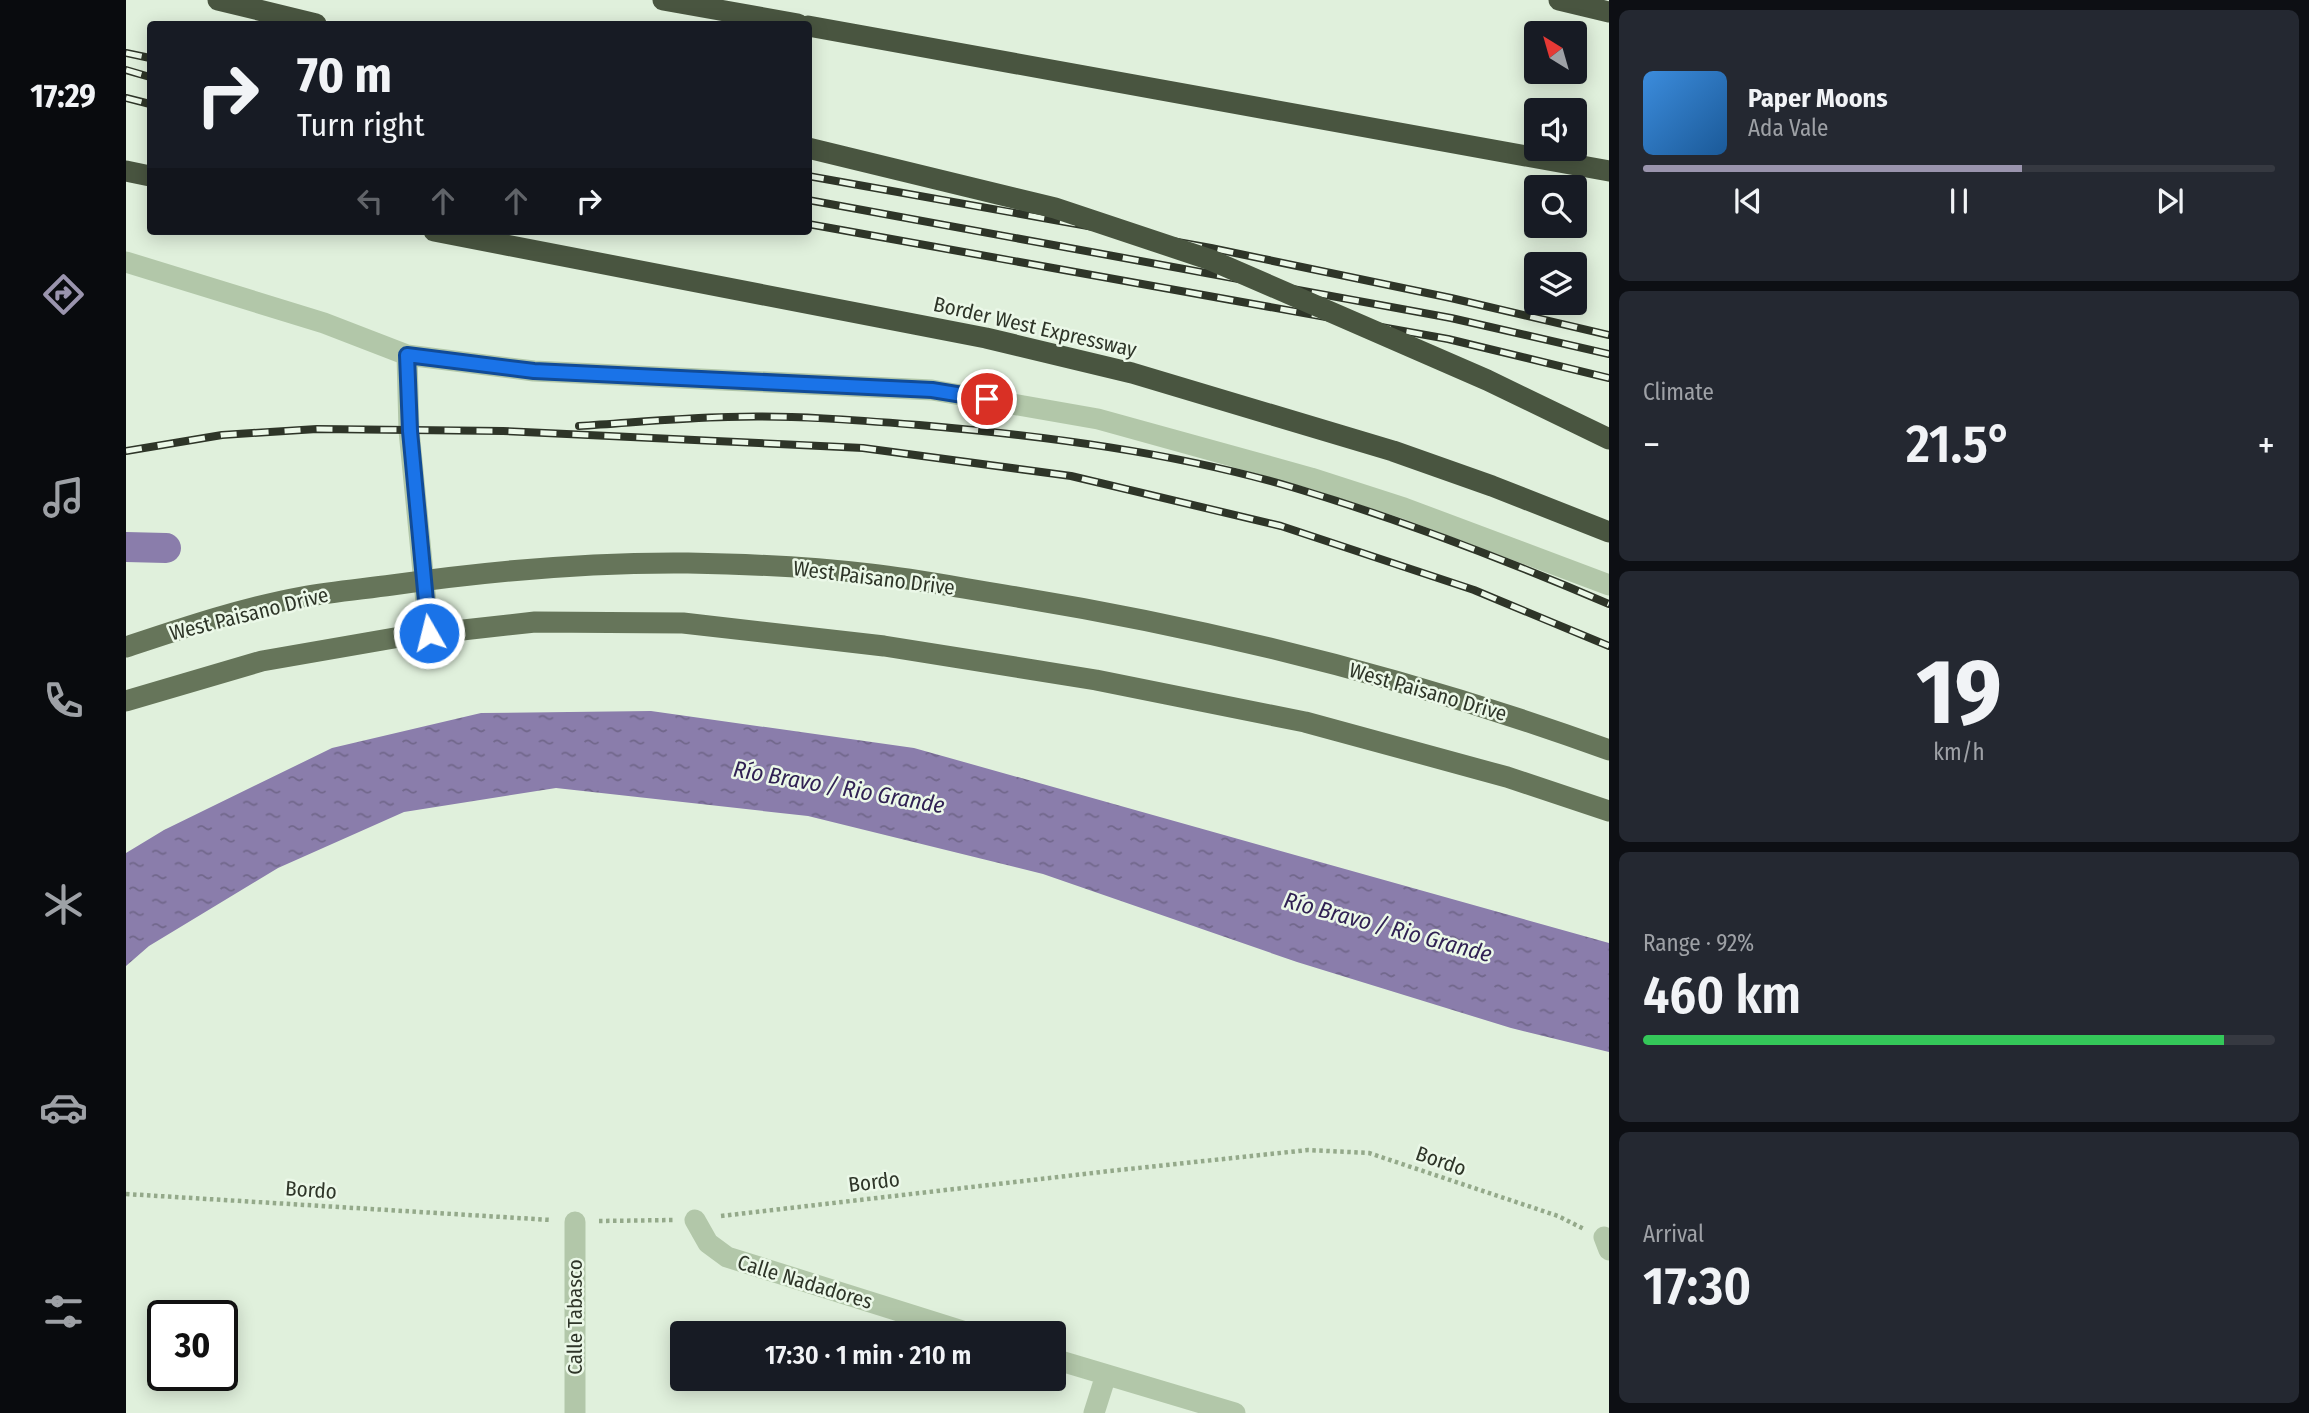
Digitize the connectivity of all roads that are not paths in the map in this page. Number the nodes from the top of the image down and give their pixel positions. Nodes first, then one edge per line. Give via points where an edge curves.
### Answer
1 (218, 0) edge
2 (663, 0) edge
3 (1559, 0) edge
4 (1609, 12) edge
5 (304, 21) edge
6 (781, 21) edge
7 (812, 27) edge
8 (812, 149) edge
9 (126, 171) edge
10 (1609, 172) edge
11 (147, 175) edge
12 (455, 235) edge
13 (126, 262) edge
14 (407, 355) junction
15 (1609, 439) edge
16 (1609, 532) edge
17 (423, 581) junction
18 (1609, 584) edge
19 (429, 633) junction
20 (126, 646) edge
21 (126, 701) edge
22 (1609, 750) edge
23 (1609, 810) edge
24 (695, 1220) road end
25 (575, 1222) road end
26 (930, 1321) edge
27 (1066, 1363) edge
28 (1106, 1375) junction
29 (575, 1413) edge
30 (1094, 1413) edge
31 (1235, 1413) edge

1 - 5 highway
2 - 6 highway
3 - 4 highway
7 - 10 highway
8 - 15 highway, bridge via 1055,208 1210,260 1487,380
9 - 11 highway
12 - 16 highway, Border West Expressway via 986,338 1132,373 1393,451
13 - 14 street via 324,323
14 - 17 street
14 - 18 street via 534,371 932,390 1098,419 1404,508
17 - 19 street
17 - 20 main road, West Paisano Drive via 300,597
17 - 22 main road, West Paisano Drive via 550,568 687,563 873,574 1090,609 1251,643 1442,694
19 - 21 main road via 262,661
19 - 23 main road via 535,622 683,622 884,646 1096,680 1305,722 1507,776
24 - 26 street, Calle Nadadores via 708,1243 727,1258
25 - 29 street, Calle Tabasco
27 - 28 street
28 - 30 street
28 - 31 street

